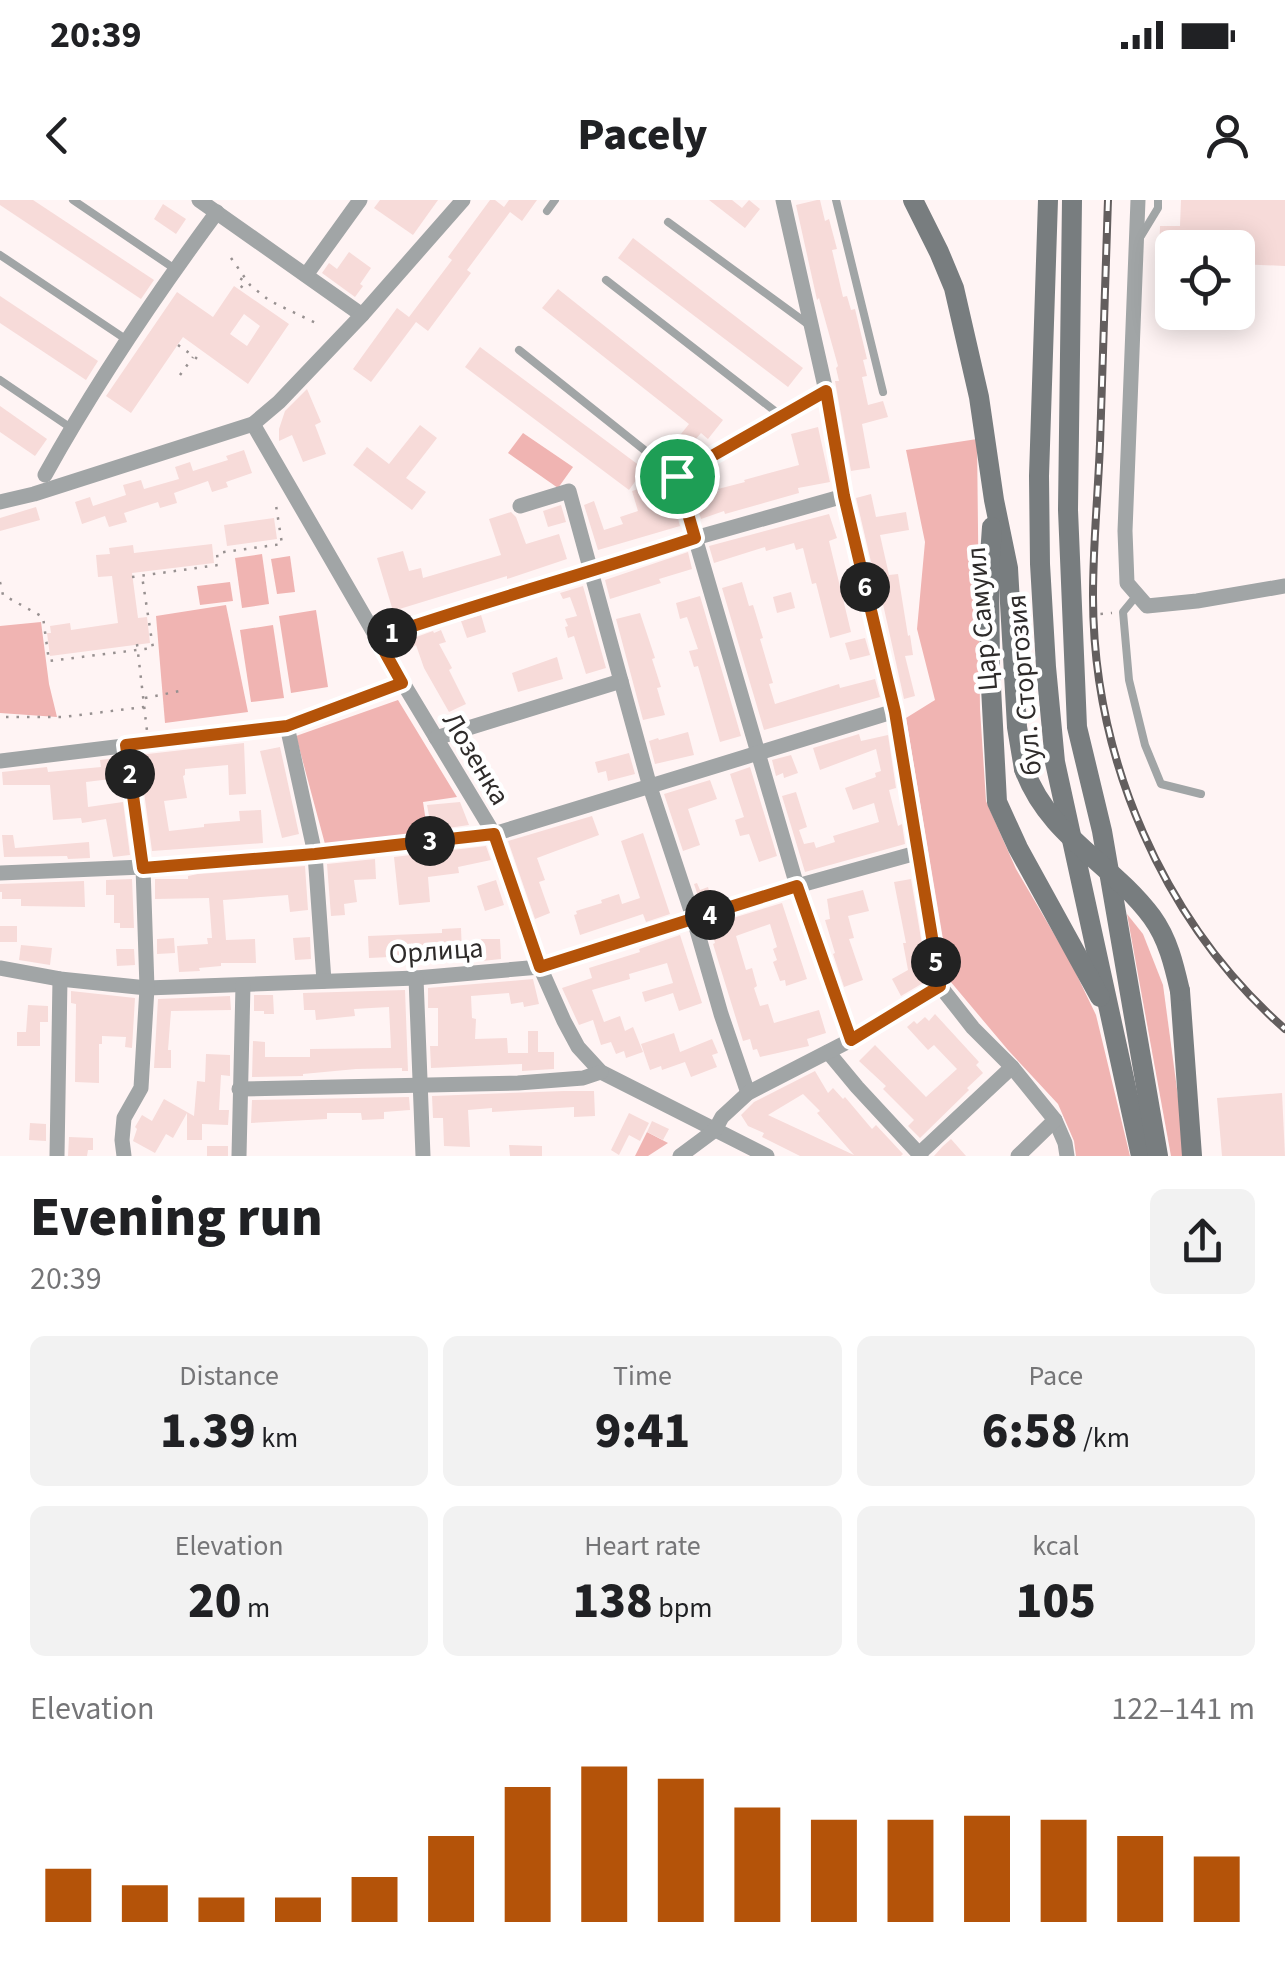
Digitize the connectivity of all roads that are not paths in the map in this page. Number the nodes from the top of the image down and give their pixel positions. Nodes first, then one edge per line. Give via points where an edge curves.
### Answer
1 (73, 200) edge
2 (199, 200) edge
3 (360, 200) edge
4 (463, 200) edge
5 (555, 200) edge
6 (783, 200) edge
7 (836, 200) edge
8 (914, 200) edge
9 (1048, 200) edge
10 (1072, 200) edge
11 (1138, 200) edge
12 (1158, 200) edge
13 (547, 210) dead end
14 (217, 212) junction
15 (668, 222) dead end
16 (1136, 243) junction
17 (0, 255) edge
18 (174, 269) junction
19 (306, 275) junction
20 (606, 280) dead end
21 (362, 315) junction
22 (812, 328) junction
23 (127, 340) junction
24 (518, 350) dead end
25 (0, 380) edge
26 (826, 391) junction
27 (883, 392) dead end
28 (780, 416) junction
29 (252, 424) junction
30 (71, 428) junction
31 (45, 475) dead end
32 (677, 476) junction
33 (4, 496) edge
34 (844, 496) junction
35 (994, 500) junction
36 (520, 506) dead end
37 (695, 538) junction
38 (592, 572) junction
39 (1285, 586) edge
40 (1137, 594) junction
41 (377, 638) junction
42 (621, 681) junction
43 (402, 683) junction
44 (895, 712) junction
45 (287, 726) junction
46 (436, 738) junction
47 (126, 745) junction
48 (757, 754) junction
49 (0, 761) edge
50 (650, 787) junction
51 (1201, 794) dead end
52 (494, 834) junction
53 (920, 852) junction
54 (315, 854) junction
55 (143, 868) junction
56 (0, 873) edge
57 (797, 886) junction
58 (694, 920) junction
59 (540, 967) junction
60 (0, 968) edge
61 (416, 978) junction
62 (60, 979) junction
63 (324, 982) junction
64 (243, 985) junction
65 (940, 986) junction
66 (147, 988) junction
67 (1112, 1018) junction
68 (851, 1040) junction
69 (828, 1052) junction
70 (1012, 1066) junction
71 (600, 1072) junction
72 (422, 1085) junction
73 (240, 1089) junction
74 (748, 1093) junction
75 (1055, 1120) junction
76 (715, 1130) junction
77 (920, 1155) edge
78 (57, 1156) edge
79 (124, 1156) edge
80 (239, 1156) edge
81 (424, 1156) edge
82 (680, 1156) edge
83 (767, 1156) edge
84 (1018, 1156) edge
85 (1067, 1156) edge
86 (1141, 1156) edge
87 (1158, 1156) edge
88 (1192, 1156) edge

1 - 18 lane
2 - 14 street
3 - 19 street
4 - 21 street
5 - 13 lane
6 - 22 street
7 - 27 lane
8 - 35 main road, Цар Самуил via 954,288
9 - 67 main road, бул. Сторгозия via 1039,476 1046,667 1055,762
10 - 87 main road, бул. Сторгозия via 1068,510 1077,727 1102,831
11 - 16 street
12 - 16 lane
14 - 18 street
14 - 19 street
15 - 22 lane
16 - 40 street via 1126,531 1127,583
17 - 23 lane
18 - 23 street
19 - 21 street
20 - 28 lane
21 - 29 street
22 - 26 street
23 - 30 street
24 - 32 lane
25 - 30 lane
26 - 28 street
26 - 34 street
28 - 32 street
29 - 33 street via 34,494
29 - 41 street, Лозенка
30 - 31 street
32 - 37 street
34 - 37 street
34 - 44 street
35 - 67 main road, Цар Самуил via 989,570 997,802
35 - 88 main road, Цар Самуил, bridge via 1008,568 1024,769 1053,820 1152,918 1168,947 1180,990
36 - 38 street via 568,491
37 - 38 street
37 - 48 street
38 - 41 street
38 - 42 street
39 - 40 street via 1147,606
40 - 51 lane via 1123,612 1144,745 1161,784
41 - 43 street, Лозенка
42 - 46 street
42 - 50 street
43 - 45 street
43 - 46 street, Лозенка
44 - 48 street
44 - 53 street
45 - 47 street
45 - 54 street
46 - 52 street, Лозенка
47 - 49 street
47 - 55 street
48 - 50 street
48 - 57 street
50 - 52 street
50 - 58 street
52 - 54 street
52 - 59 street, Лозенка
53 - 57 street, Орлица
53 - 65 street
54 - 55 street
54 - 63 street
55 - 56 street
55 - 66 street
57 - 58 street, Орлица
57 - 68 street
58 - 59 street, Орлица
58 - 74 street
59 - 61 street, Орлица
59 - 71 street, Лозенка via 578,1047
60 - 62 street, Орлица
61 - 63 street, Орлица
61 - 72 street
62 - 66 street, Орлица
62 - 78 street
63 - 64 street, Орлица
64 - 66 street, Орлица
64 - 73 street
65 - 68 street
65 - 70 street
66 - 79 street via 141,1088 124,1118
67 - 86 main road, бул. Сторгозия
68 - 69 street
69 - 74 street
69 - 77 street
70 - 75 street
70 - 77 street
71 - 72 street via 532,1082
71 - 76 street, Лозенка
72 - 73 street
72 - 81 street
73 - 80 street
74 - 76 street
75 - 84 street
75 - 85 street
76 - 82 street
76 - 83 street, Лозенка

